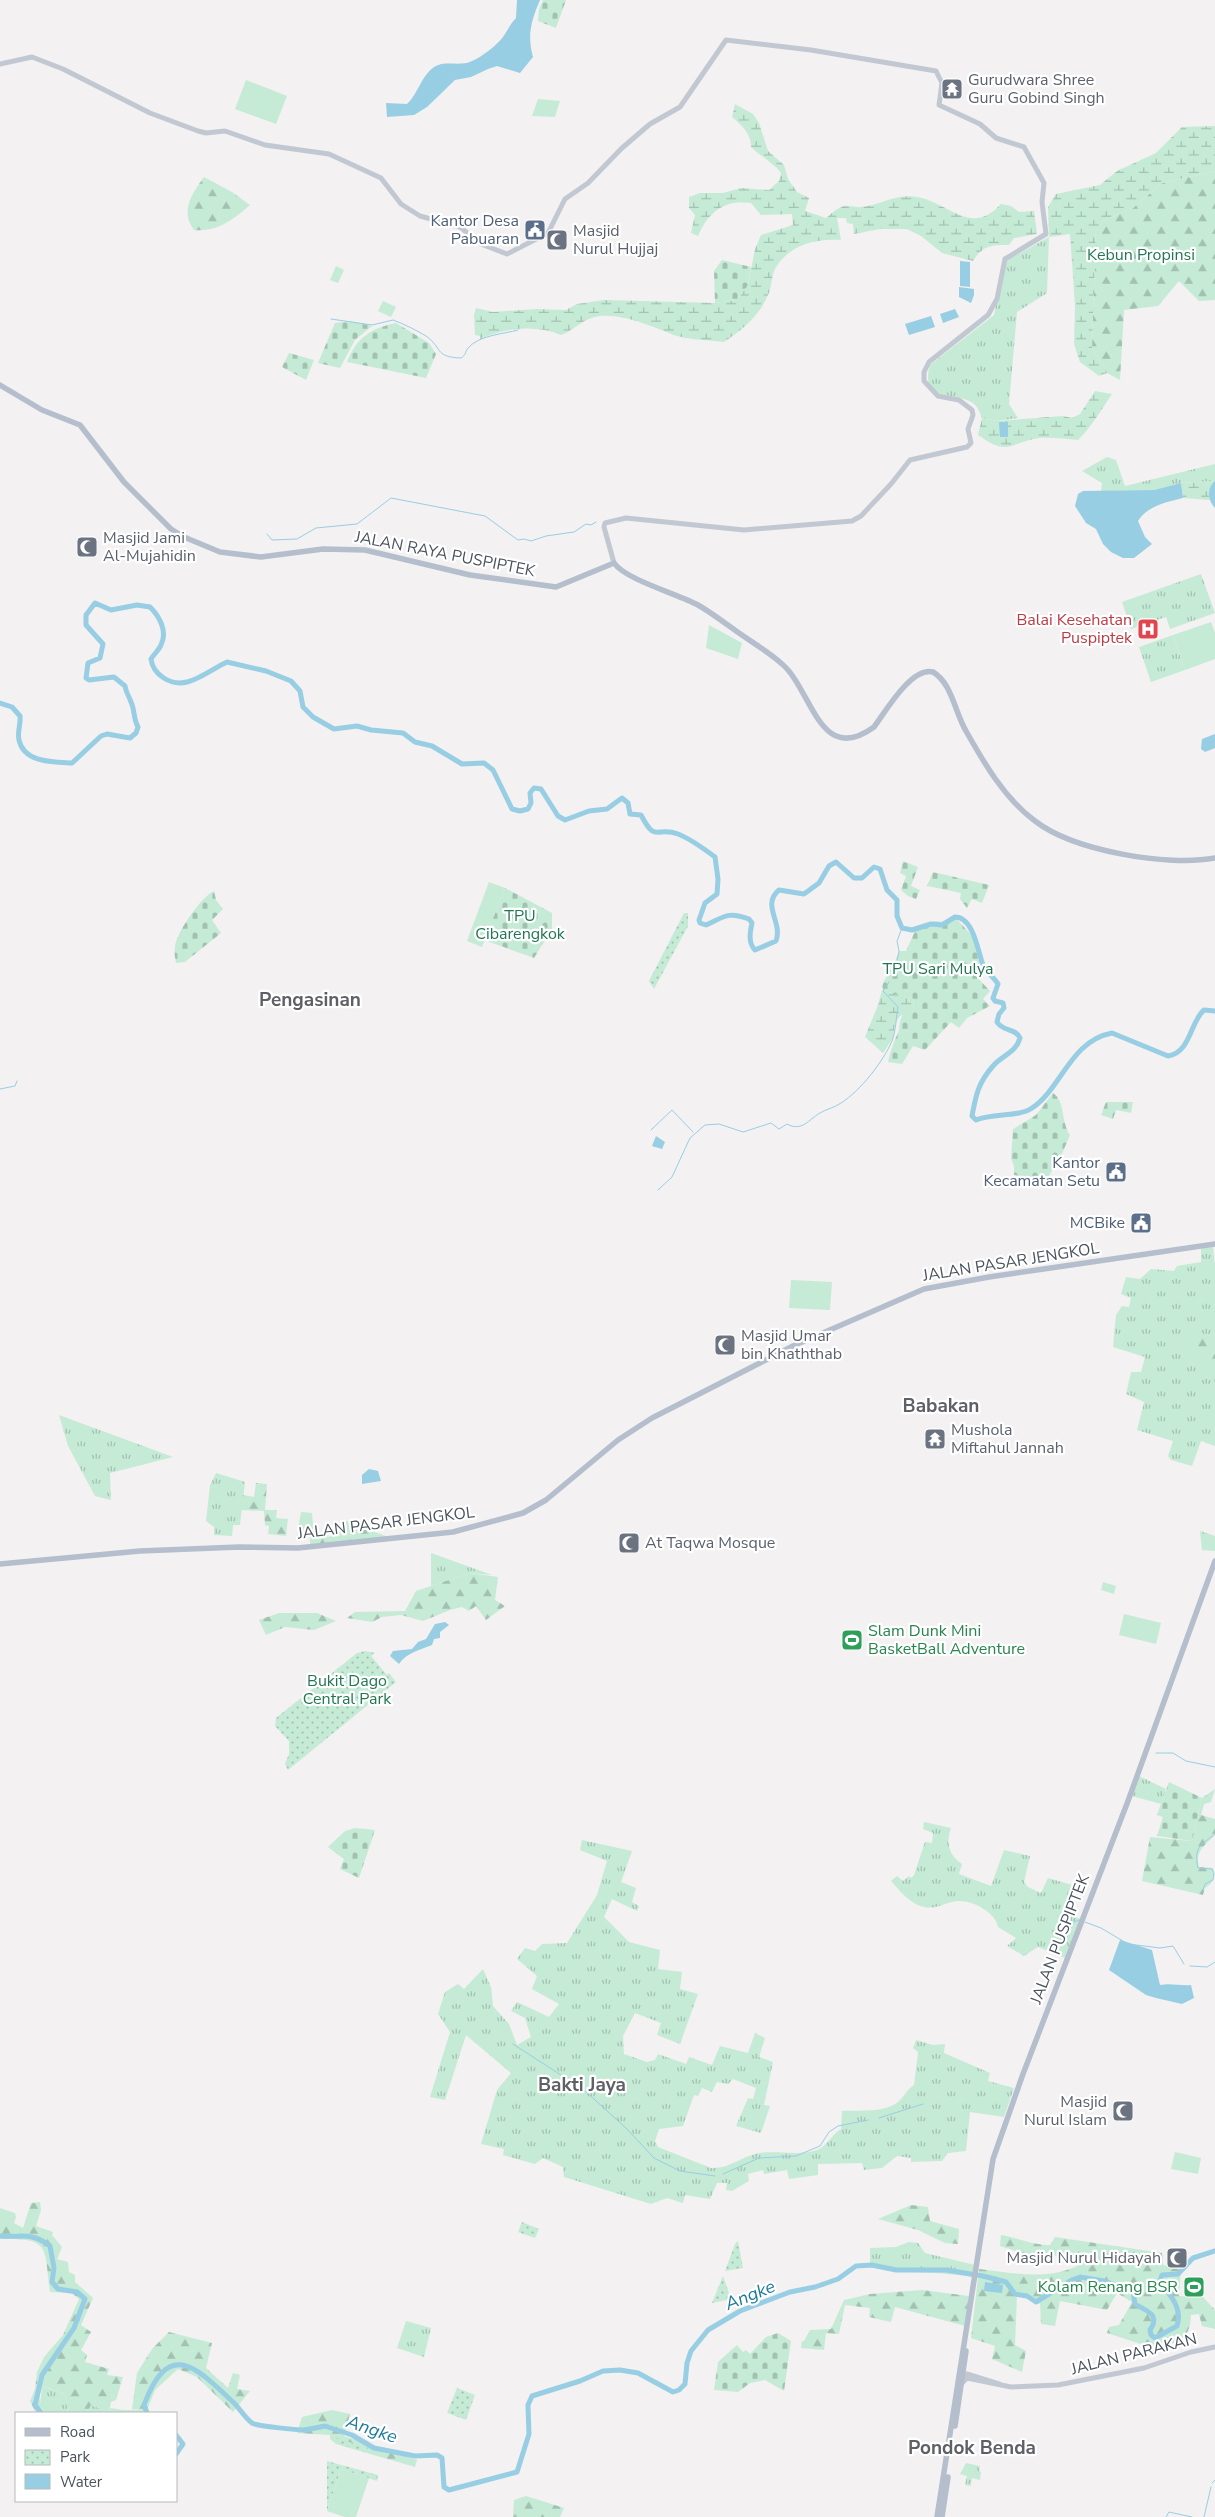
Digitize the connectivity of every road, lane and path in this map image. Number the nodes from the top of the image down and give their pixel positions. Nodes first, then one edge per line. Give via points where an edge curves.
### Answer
1 (0, 64) edge
2 (0, 386) edge
3 (614, 563) junction
4 (1215, 858) edge
5 (1215, 1244) edge
6 (1215, 1561) edge
7 (0, 1564) edge
8 (1215, 2347) edge
9 (961, 2375) junction
10 (1000, 2384) junction
11 (960, 2390) junction
12 (937, 2517) edge
13 (942, 2517) edge

1 - 3 street via 32,56 150,113 206,133 225,131 265,145 329,154 381,178 401,204 420,216 460,227 481,244 508,254 548,233 565,199 588,183 643,130 680,107 726,40 808,49 936,71 942,82 939,105 980,124 996,138 1024,146 1044,185 1042,202 1046,234 1005,259 997,298 988,315 925,368 924,381 933,393 940,398 959,400 972,410 968,429 971,443 910,460 885,491 852,521 744,530 626,518 612,520 604,527
2 - 3 main road, JALAN RAYA PUSPIPTEK via 42,410 80,425 124,482 171,529 184,538 220,552 261,558 323,549 365,550 470,575 556,587
3 - 4 main road via 621,570 699,605 783,664 798,683 818,721 832,734 849,738 866,733 913,678 923,671 933,672 946,685 964,728 984,762 1025,812 1043,827 1082,843 1143,858
5 - 7 main road, JALAN PASAR JENGKOL via 924,1289 793,1346 652,1418 615,1442 546,1500 507,1519 454,1532 317,1546 218,1548
6 - 9 main road, JALAN PUSPIPTEK via 994,2155
8 - 10 street, JALAN PARAKAN via 1144,2368 1058,2385 1014,2388
9 - 10 street, JALAN PARAKAN via 981,2377
9 - 11 main road
9 - 12 main road
10 - 11 street, JALAN PARAKAN via 967,2378
11 - 13 main road

